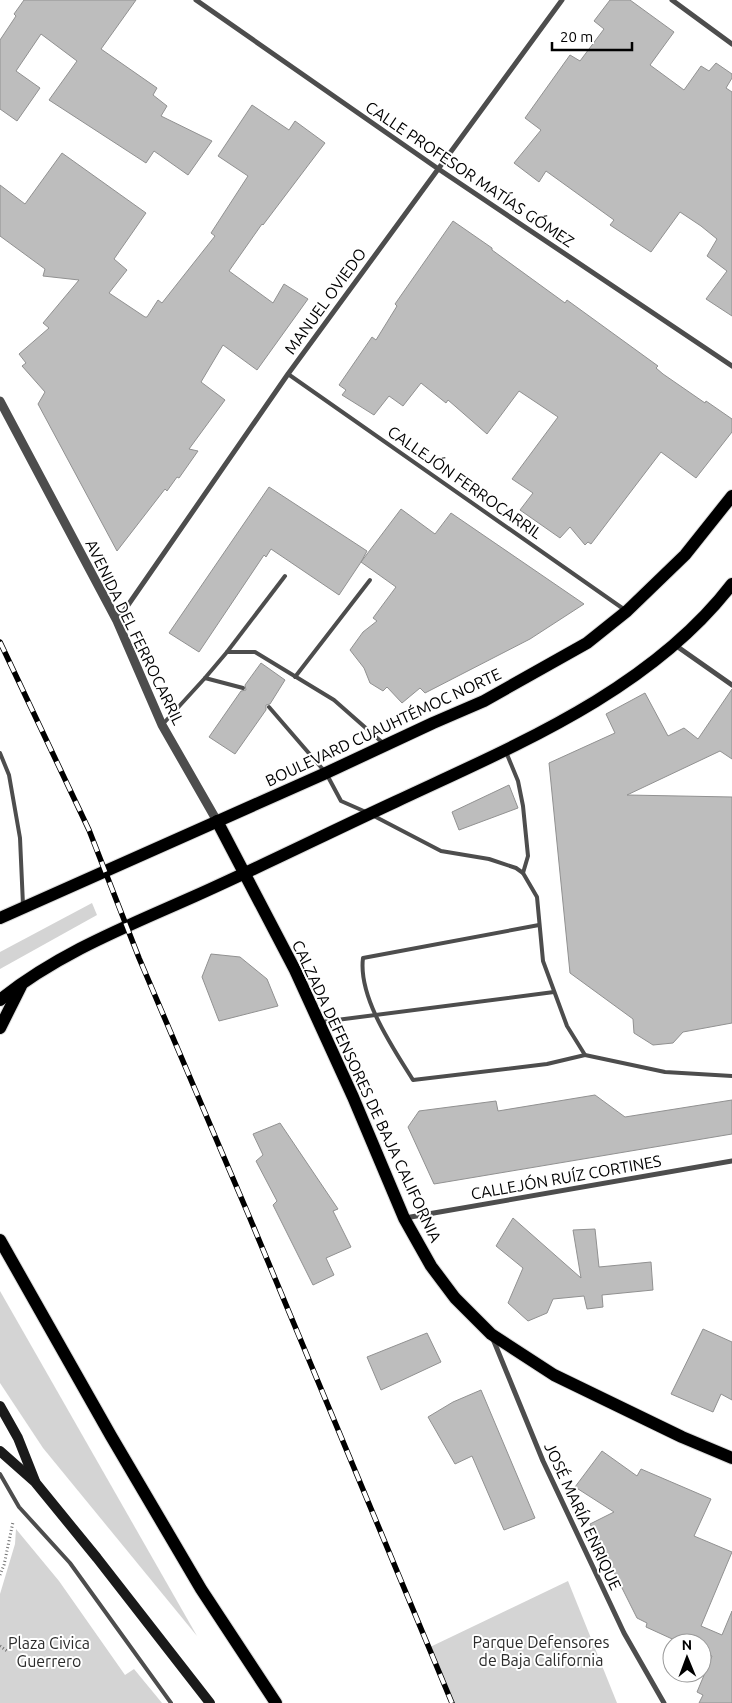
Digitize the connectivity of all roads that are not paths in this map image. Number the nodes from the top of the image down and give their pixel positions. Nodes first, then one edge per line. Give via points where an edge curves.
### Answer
1 (196, 0) edge
2 (562, 0) edge
3 (672, 0) edge
4 (732, 44) edge
5 (437, 168) junction
6 (732, 366) edge
7 (288, 374) junction
8 (0, 401) edge
9 (732, 496) edge
10 (285, 576) dead end
11 (370, 580) dead end
12 (732, 584) edge
13 (627, 611) junction
14 (117, 621) junction
15 (675, 645) junction
16 (227, 652) junction
17 (295, 677) junction
18 (204, 678) junction
19 (732, 686) edge
20 (243, 688) dead end
21 (269, 707) dead end
22 (162, 725) junction
23 (386, 745) junction
24 (505, 750) junction
25 (0, 753) edge
26 (326, 773) junction
27 (369, 814) junction
28 (217, 821) junction
29 (523, 873) junction
30 (245, 874) junction
31 (23, 907) junction
32 (0, 918) edge
33 (540, 925) junction
34 (23, 982) junction
35 (554, 992) junction
36 (0, 1000) edge
37 (374, 1014) junction
38 (319, 1022) junction
39 (0, 1028) edge
40 (585, 1055) junction
41 (732, 1076) edge
42 (732, 1161) edge
43 (404, 1218) junction
44 (0, 1240) edge
45 (491, 1334) junction
46 (0, 1406) edge
47 (0, 1451) edge
48 (732, 1458) edge
49 (0, 1474) edge
50 (36, 1482) junction
51 (171, 1703) edge
52 (210, 1703) edge
53 (276, 1703) edge
54 (664, 1703) edge

1 - 5 street, CALLE PROFESOR MATÍAS GÓMEZ
2 - 5 street, MANUEL OVIEDO
3 - 4 street
5 - 6 street, CALLE PROFESOR MATÍAS GÓMEZ
5 - 7 street, MANUEL OVIEDO
7 - 13 lane, CALLEJÓN FERROCARRIL
7 - 14 street, MANUEL OVIEDO
8 - 14 street, AVENIDA DEL FERROCARRIL
9 - 13 main road, BOULEVARD CUAUHTÉMOC NORTE via 685,555
10 - 16 lane
11 - 17 lane
12 - 15 main road
13 - 23 main road, BOULEVARD CUAUHTÉMOC NORTE via 587,643 484,701
14 - 22 street, AVENIDA DEL FERROCARRIL
15 - 19 street
15 - 24 main road via 554,726
16 - 17 lane via 255,652
16 - 18 lane
17 - 23 lane via 334,700
18 - 20 lane
18 - 22 lane
21 - 26 lane
22 - 28 street, AVENIDA DEL FERROCARRIL
23 - 26 main road, BOULEVARD CUAUHTÉMOC NORTE
24 - 27 main road
24 - 29 lane via 518,781 523,806 528,856
25 - 31 lane via 10,775 20,838
26 - 27 lane via 341,801
26 - 28 main road, BOULEVARD CUAUHTÉMOC NORTE
27 - 29 lane via 441,851 489,858
27 - 30 main road
28 - 30 main road, CALZADA DEFENSORES DE BAJA CALIFORNIA
28 - 31 main road, BOULEVARD CUAUHTÉMOC NORTE
29 - 33 lane via 537,896
30 - 34 main road via 77,950
30 - 38 main road, CALZADA DEFENSORES DE BAJA CALIFORNIA
31 - 32 main road, BOULEVARD CUAUHTÉMOC NORTE
33 - 35 lane via 543,961
33 - 37 lane via 363,958 361,972
34 - 36 main road
34 - 39 main road
35 - 37 lane
35 - 40 lane via 567,1026
37 - 38 lane
37 - 40 lane via 413,1080 547,1064
38 - 43 main road, CALZADA DEFENSORES DE BAJA CALIFORNIA
40 - 41 lane via 665,1072
42 - 43 street, CALLEJÓN RUÍZ CORTINES
43 - 45 main road, CALZADA DEFENSORES DE BAJA CALIFORNIA via 431,1266 455,1298
44 - 53 main road via 196,1580
45 - 48 main road, CALZADA DEFENSORES DE BAJA CALIFORNIA via 554,1374
45 - 54 street, JOSÉ MARÍA ENRIQUE via 543,1461 624,1633
46 - 50 main road via 18,1438
47 - 50 main road
49 - 51 lane via 19,1507 70,1563
50 - 52 main road

